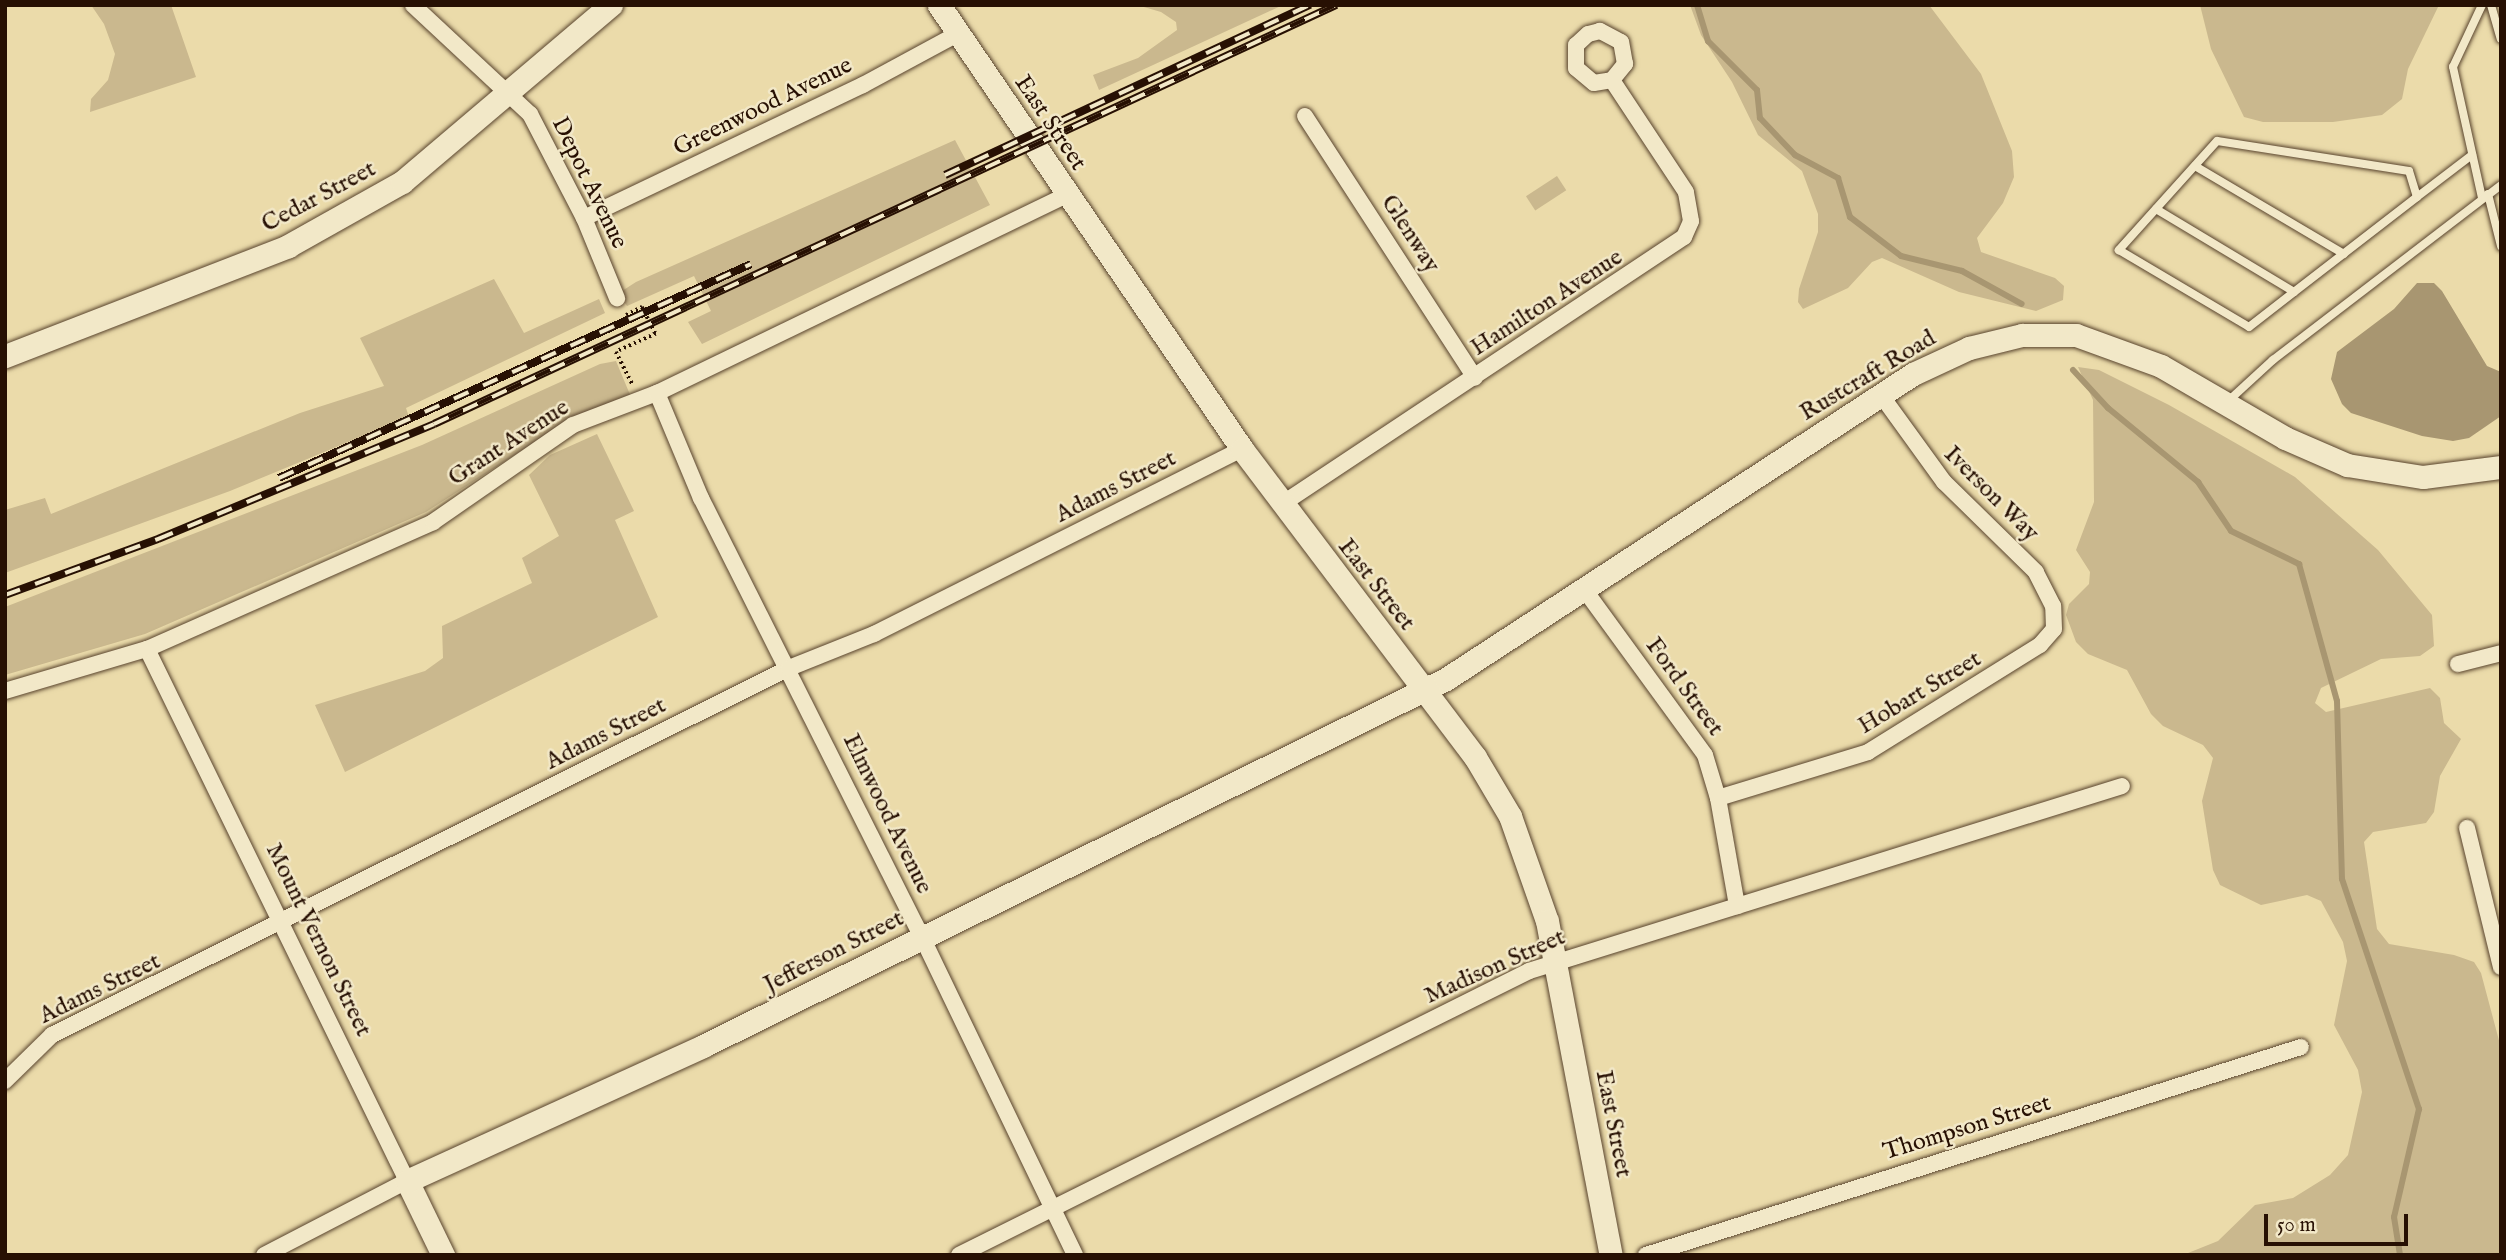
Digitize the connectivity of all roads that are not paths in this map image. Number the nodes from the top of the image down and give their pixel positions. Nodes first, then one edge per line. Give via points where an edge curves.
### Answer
1 (413, 5) edge
2 (611, 5) edge
3 (2482, 5) edge
4 (2491, 5) edge
5 (943, 8) edge
6 (959, 33) junction
7 (2501, 40) edge
8 (1612, 80) dead end
9 (512, 94) junction
10 (1305, 116) dead end
11 (2472, 155) junction
12 (2195, 166) junction
13 (2501, 185) edge
14 (1067, 195) junction
15 (2485, 196) junction
16 (2417, 197) junction
17 (2156, 209) junction
18 (584, 218) junction
19 (2501, 246) edge
20 (2344, 254) junction
21 (2294, 292) junction
22 (618, 302) road end
23 (5, 356) edge
24 (1475, 378) junction
25 (657, 393) junction
26 (1881, 395) junction
27 (2226, 403) junction
28 (1242, 449) junction
29 (2501, 467) edge
30 (1282, 504) junction
31 (1584, 589) junction
32 (2054, 629) joint
33 (147, 649) junction
34 (2501, 653) edge
35 (2458, 664) dead end
36 (789, 668) junction
37 (1425, 690) junction
38 (5, 691) edge
39 (2122, 786) dead end
40 (1718, 797) junction
41 (2467, 828) dead end
42 (1737, 906) junction
43 (280, 921) junction
44 (922, 937) junction
45 (1556, 961) junction
46 (2501, 967) edge
47 (2301, 1047) dead end
48 (5, 1082) edge
49 (407, 1181) junction
50 (1053, 1208) junction
51 (264, 1255) edge
52 (443, 1255) edge
53 (959, 1255) edge
54 (1075, 1255) edge
55 (1611, 1255) edge
56 (1646, 1255) edge

1 - 9 street, Depot Avenue via 487,78
2 - 9 main road, Cedar Street
3 - 11 lane via 2453,67
4 - 7 lane
5 - 6 main road, East Street
6 - 14 main road, East Street
6 - 18 street, Greenwood Avenue via 863,85
8 - 24 street, Hamilton Avenue via 1686,192 1690,221 1684,237
9 - 18 street, Depot Avenue via 541,132
9 - 23 main road, Cedar Street via 402,182 288,246
10 - 24 street, Glenway
11 - 15 lane
11 - 16 lane
12 - 16 lane via 2217,141 2409,171
12 - 17 lane
12 - 20 lane
13 - 15 lane
14 - 25 street, Grant Avenue
14 - 28 main road, East Street
15 - 19 lane
15 - 27 lane via 2273,360
16 - 20 lane
17 - 21 lane
17 - 21 lane via 2119,250 2249,327
18 - 22 street, Depot Avenue
20 - 21 lane
24 - 30 street, Hamilton Avenue
25 - 33 street, Grant Avenue via 573,425 433,522
25 - 36 street, Elmwood Avenue via 701,498
26 - 27 main road, Rustcraft Road via 1969,348 2049,334 2076,335 2132,352
26 - 31 main road, Rustcraft Road
26 - 32 street, Iverson Way via 1944,482 2036,572 2053,606
27 - 29 main road, Rustcraft Road via 2318,454 2377,472 2423,477
28 - 30 main road, East Street
28 - 36 street, Adams Street via 874,634
30 - 37 main road, East Street
31 - 37 main road, Rustcraft Road
31 - 40 street, Ford Street via 1694,736 1709,764
32 - 40 street, Hobart Street via 2040,645 1868,752
33 - 38 street, Grant Avenue
33 - 43 street, Mount Vernon Street
34 - 35 street
36 - 43 street, Adams Street
36 - 44 street, Elmwood Avenue
37 - 44 main road, Jefferson Street
37 - 45 main road, East Street via 1475,757 1510,816 1539,887
39 - 42 street, Madison Street
40 - 42 street, Ford Street
41 - 46 street
42 - 45 street, Madison Street
43 - 48 street, Adams Street via 52,1035
43 - 49 street, Mount Vernon Street
44 - 49 main road, Jefferson Street via 703,1046
44 - 50 street, Elmwood Avenue
45 - 50 street, Madison Street
45 - 55 main road, East Street
47 - 56 street, Thompson Street
49 - 51 street, Jefferson Street
49 - 52 main road, Mount Vernon Street
50 - 53 street, Madison Street
50 - 54 street, Elmwood Avenue

